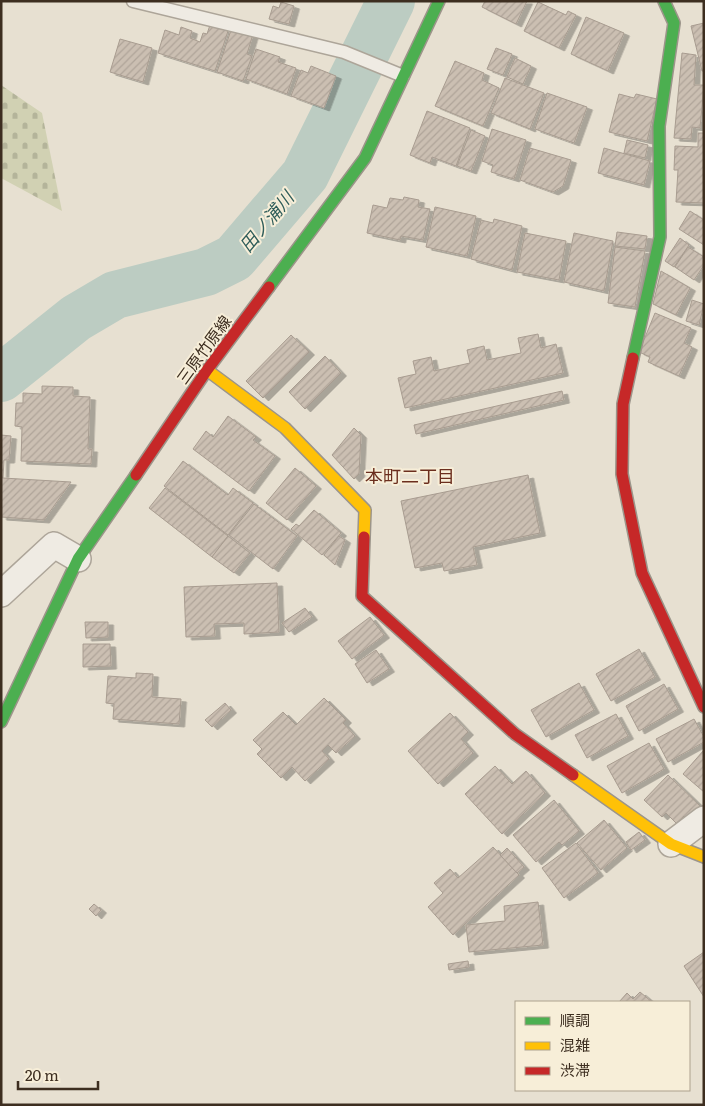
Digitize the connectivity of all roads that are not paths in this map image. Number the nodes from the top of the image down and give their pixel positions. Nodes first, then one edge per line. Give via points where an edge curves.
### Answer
1 (133, 1) edge
2 (439, 1) edge
3 (664, 1) edge
4 (403, 76) junction
5 (207, 370) junction
6 (78, 559) junction
7 (1, 594) edge
8 (704, 707) edge
9 (1, 722) edge
10 (704, 819) edge
11 (671, 844) junction
12 (704, 857) edge

1 - 4 lane via 344,52
2 - 4 street, 三原竹原線
3 - 8 street via 674,23 659,126 660,237 623,404 622,474 642,573
4 - 5 street, 三原竹原線 via 364,158
5 - 6 street, 三原竹原線
5 - 11 street via 285,428 365,510 362,596 515,734
6 - 7 street via 54,545
6 - 9 street, 三原竹原線
10 - 11 street
11 - 12 street

